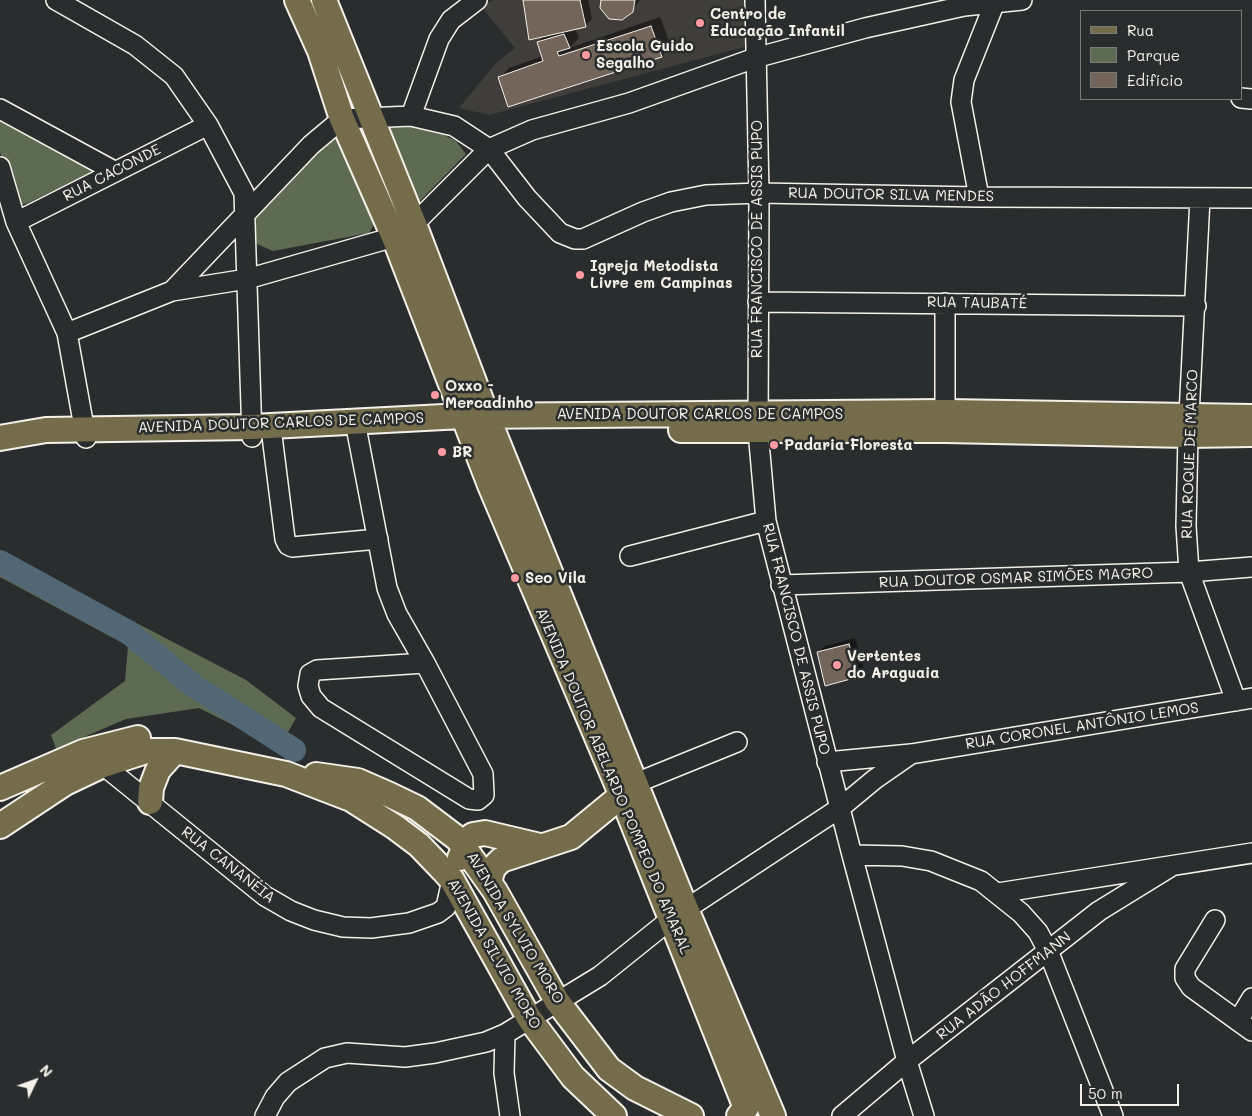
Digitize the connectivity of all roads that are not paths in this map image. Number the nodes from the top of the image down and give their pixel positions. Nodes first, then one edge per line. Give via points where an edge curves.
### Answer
1 (56, 0) edge
2 (297, 0) edge
3 (324, 0) edge
4 (477, 0) edge
5 (755, 0) edge
6 (1022, 0) edge
7 (995, 2) junction
8 (755, 58) junction
9 (0, 109) edge
10 (411, 116) junction
11 (371, 119) junction
12 (342, 120) junction
13 (208, 125) junction
14 (489, 149) junction
15 (0, 167) edge
16 (114, 171) junction
17 (758, 193) junction
18 (980, 197) junction
19 (1200, 198) junction
20 (1252, 198) edge
21 (246, 213) junction
22 (16, 222) junction
23 (414, 224) junction
24 (394, 237) junction
25 (247, 279) junction
26 (172, 291) junction
27 (758, 302) junction
28 (946, 303) junction
29 (1196, 306) junction
30 (67, 333) junction
31 (1252, 417) edge
32 (945, 421) junction
33 (478, 422) junction
34 (758, 422) junction
35 (1189, 426) junction
36 (357, 432) junction
37 (258, 433) junction
38 (86, 434) junction
39 (1252, 434) edge
40 (0, 438) edge
41 (0, 446) edge
42 (766, 521) junction
43 (378, 539) junction
44 (630, 556) dead end
45 (1252, 567) edge
46 (1189, 572) junction
47 (781, 585) junction
48 (425, 663) junction
49 (1244, 699) edge
50 (737, 742) dead end
51 (175, 751) junction
52 (911, 754) junction
53 (99, 757) junction
54 (214, 758) junction
55 (827, 762) junction
56 (286, 774) junction
57 (0, 788) edge
58 (629, 790) junction
59 (150, 802) junction
60 (840, 808) junction
61 (8, 820) edge
62 (0, 835) edge
63 (465, 846) junction
64 (541, 847) junction
65 (1252, 853) edge
66 (852, 855) junction
67 (1172, 866) junction
68 (452, 880) junction
69 (489, 882) junction
70 (998, 893) junction
71 (679, 914) junction
72 (1215, 920) dead end
73 (1049, 953) junction
74 (1252, 998) edge
75 (557, 1001) junction
76 (529, 1018) junction
77 (1245, 1026) edge
78 (505, 1034) junction
79 (907, 1061) junction
80 (742, 1112) edge
81 (265, 1116) edge
82 (510, 1116) edge
83 (614, 1116) edge
84 (691, 1116) edge
85 (772, 1116) edge
86 (842, 1116) edge
87 (924, 1116) edge
88 (1113, 1116) edge

1 - 13 street via 134,45 174,76
2 - 12 main road, AVENIDA DOUTOR ABELARDO POMPEO DO AMARAL via 320,51
3 - 11 main road, AVENIDA DOUTOR ABELARDO POMPEO DO AMARAL
4 - 10 street via 451,20 439,39
5 - 8 street, RUA FRANCISCO DE ASSIS PUPO
6 - 7 street
7 - 8 street via 916,16
7 - 18 street via 964,80 961,102
8 - 14 street via 629,103 532,130
8 - 17 street, RUA FRANCISCO DE ASSIS PUPO
9 - 16 street
10 - 11 street, RUA DOUTOR SILVA MENDES
10 - 14 street, RUA DOUTOR SILVA MENDES via 454,126
11 - 12 street, RUA DOUTOR SILVA MENDES
11 - 23 main road, AVENIDA DOUTOR ABELARDO POMPEO DO AMARAL
12 - 21 street via 311,145
12 - 24 main road, AVENIDA DOUTOR ABELARDO POMPEO DO AMARAL
13 - 16 street, RUA CACONDE
13 - 21 street via 244,193
14 - 17 street, RUA DOUTOR SILVA MENDES via 527,198 560,233 576,239 583,239 671,202 706,195
14 - 23 street
15 - 22 street
16 - 22 street, RUA CACONDE
17 - 18 street, RUA DOUTOR SILVA MENDES
17 - 27 street, RUA FRANCISCO DE ASSIS PUPO
18 - 19 street, RUA DOUTOR SILVA MENDES
19 - 20 street, RUA DOUTOR SILVA MENDES
19 - 29 street, RUA ROQUE DE MARCO
21 - 25 street
21 - 26 street
22 - 30 street
23 - 24 street
23 - 33 main road, AVENIDA DOUTOR ABELARDO POMPEO DO AMARAL
24 - 25 street
24 - 33 main road, AVENIDA DOUTOR ABELARDO POMPEO DO AMARAL
25 - 26 street
25 - 37 street
26 - 30 street
27 - 28 street, RUA TAUBATÉ
27 - 34 street, RUA FRANCISCO DE ASSIS PUPO
28 - 29 street, RUA TAUBATÉ
28 - 32 street
29 - 35 street, RUA ROQUE DE MARCO
30 - 38 street
31 - 35 main road, AVENIDA DOUTOR CARLOS DE CAMPOS
32 - 34 main road, AVENIDA DOUTOR CARLOS DE CAMPOS
32 - 35 main road, AVENIDA DOUTOR CARLOS DE CAMPOS
33 - 34 main road, AVENIDA DOUTOR CARLOS DE CAMPOS
33 - 36 main road, AVENIDA DOUTOR CARLOS DE CAMPOS
33 - 37 main road, AVENIDA DOUTOR CARLOS DE CAMPOS
33 - 58 main road, AVENIDA DOUTOR ABELARDO POMPEO DO AMARAL
34 - 42 street, RUA FRANCISCO DE ASSIS PUPO
35 - 39 main road, AVENIDA DOUTOR CARLOS DE CAMPOS
35 - 46 street, RUA ROQUE DE MARCO via 1186,526
36 - 37 main road, AVENIDA DOUTOR CARLOS DE CAMPOS
36 - 43 street
37 - 38 main road, AVENIDA DOUTOR CARLOS DE CAMPOS
37 - 43 street via 288,545
38 - 40 main road, AVENIDA DOUTOR CARLOS DE CAMPOS via 46,430
38 - 41 main road, AVENIDA DOUTOR CARLOS DE CAMPOS
42 - 44 street
42 - 47 street, RUA FRANCISCO DE ASSIS PUPO
43 - 48 street via 387,588 397,614
45 - 46 street, RUA DOUTOR OSMAR SIMÕES MAGRO
46 - 47 street, RUA DOUTOR OSMAR SIMÕES MAGRO
46 - 49 street, RUA ROQUE DE MARCO
47 - 55 street, RUA FRANCISCO DE ASSIS PUPO
48 - 48 street via 317,670 310,674 308,686 311,696 321,708 469,799 478,800 484,795 483,774
49 - 52 street, RUA CORONEL ANTÔNIO LEMOS
50 - 58 street
51 - 53 main road, AVENIDA SILVIO MORO
51 - 54 main road, AVENIDA SILVIO MORO
51 - 59 main road via 156,775
52 - 55 street, RUA CORONEL ANTÔNIO LEMOS
52 - 60 street, RUA CORONEL ANTÔNIO LEMOS
53 - 54 main road via 132,739 174,737 191,742
53 - 57 main road via 42,769
53 - 59 street, RUA CANANÉIA
53 - 61 main road, AVENIDA SILVIO MORO via 66,783
54 - 56 main road, AVENIDA SILVIO MORO
55 - 60 street, RUA FRANCISCO DE ASSIS PUPO
56 - 63 main road, AVENIDA SYLVIO MORO via 324,775 373,787 417,808
56 - 68 main road, AVENIDA SILVIO MORO via 351,799 381,817 418,845
58 - 64 main road via 571,837
58 - 71 main road, AVENIDA DOUTOR ABELARDO POMPEO DO AMARAL
59 - 68 street, RUA CANANÉIA via 265,896 291,911 343,927 371,928 409,923 438,913 446,907
60 - 66 street, RUA FRANCISCO DE ASSIS PUPO
60 - 71 street, RUA CORONEL ANTÔNIO LEMOS
61 - 62 street
63 - 64 main road via 473,835 485,833
63 - 68 main road
63 - 69 main road, AVENIDA SYLVIO MORO
64 - 69 main road via 514,853 501,860 493,868
65 - 67 street, RUA ADÃO HOFFMANN
66 - 70 street via 902,856 931,861 981,881
66 - 79 street, RUA FRANCISCO DE ASSIS PUPO
67 - 70 street, RUA ADÃO HOFFMANN
67 - 73 street, RUA ADÃO HOFFMANN via 1099,912
68 - 76 main road, AVENIDA SILVIO MORO
69 - 75 main road, AVENIDA SYLVIO MORO
70 - 73 street via 1038,932
71 - 75 street, RUA CORONEL ANTÔNIO LEMOS via 600,976
71 - 80 main road, AVENIDA DOUTOR ABELARDO POMPEO DO AMARAL
71 - 85 main road, AVENIDA DOUTOR ABELARDO POMPEO DO AMARAL
72 - 77 street via 1185,969 1186,978 1190,987
73 - 79 street, RUA ADÃO HOFFMANN
73 - 88 street
74 - 77 street
75 - 76 street, RUA CORONEL ANTÔNIO LEMOS
75 - 84 main road, AVENIDA SYLVIO MORO via 609,1069 635,1088
76 - 78 street, RUA CORONEL ANTÔNIO LEMOS
76 - 83 main road, AVENIDA SILVIO MORO via 573,1077
78 - 81 street, RUA CORONEL ANTÔNIO LEMOS via 486,1042 435,1053 405,1056 347,1053 325,1058 288,1082
78 - 82 street via 504,1073
79 - 86 street, RUA ADÃO HOFFMANN
79 - 87 street, RUA FRANCISCO DE ASSIS PUPO
80 - 85 street

